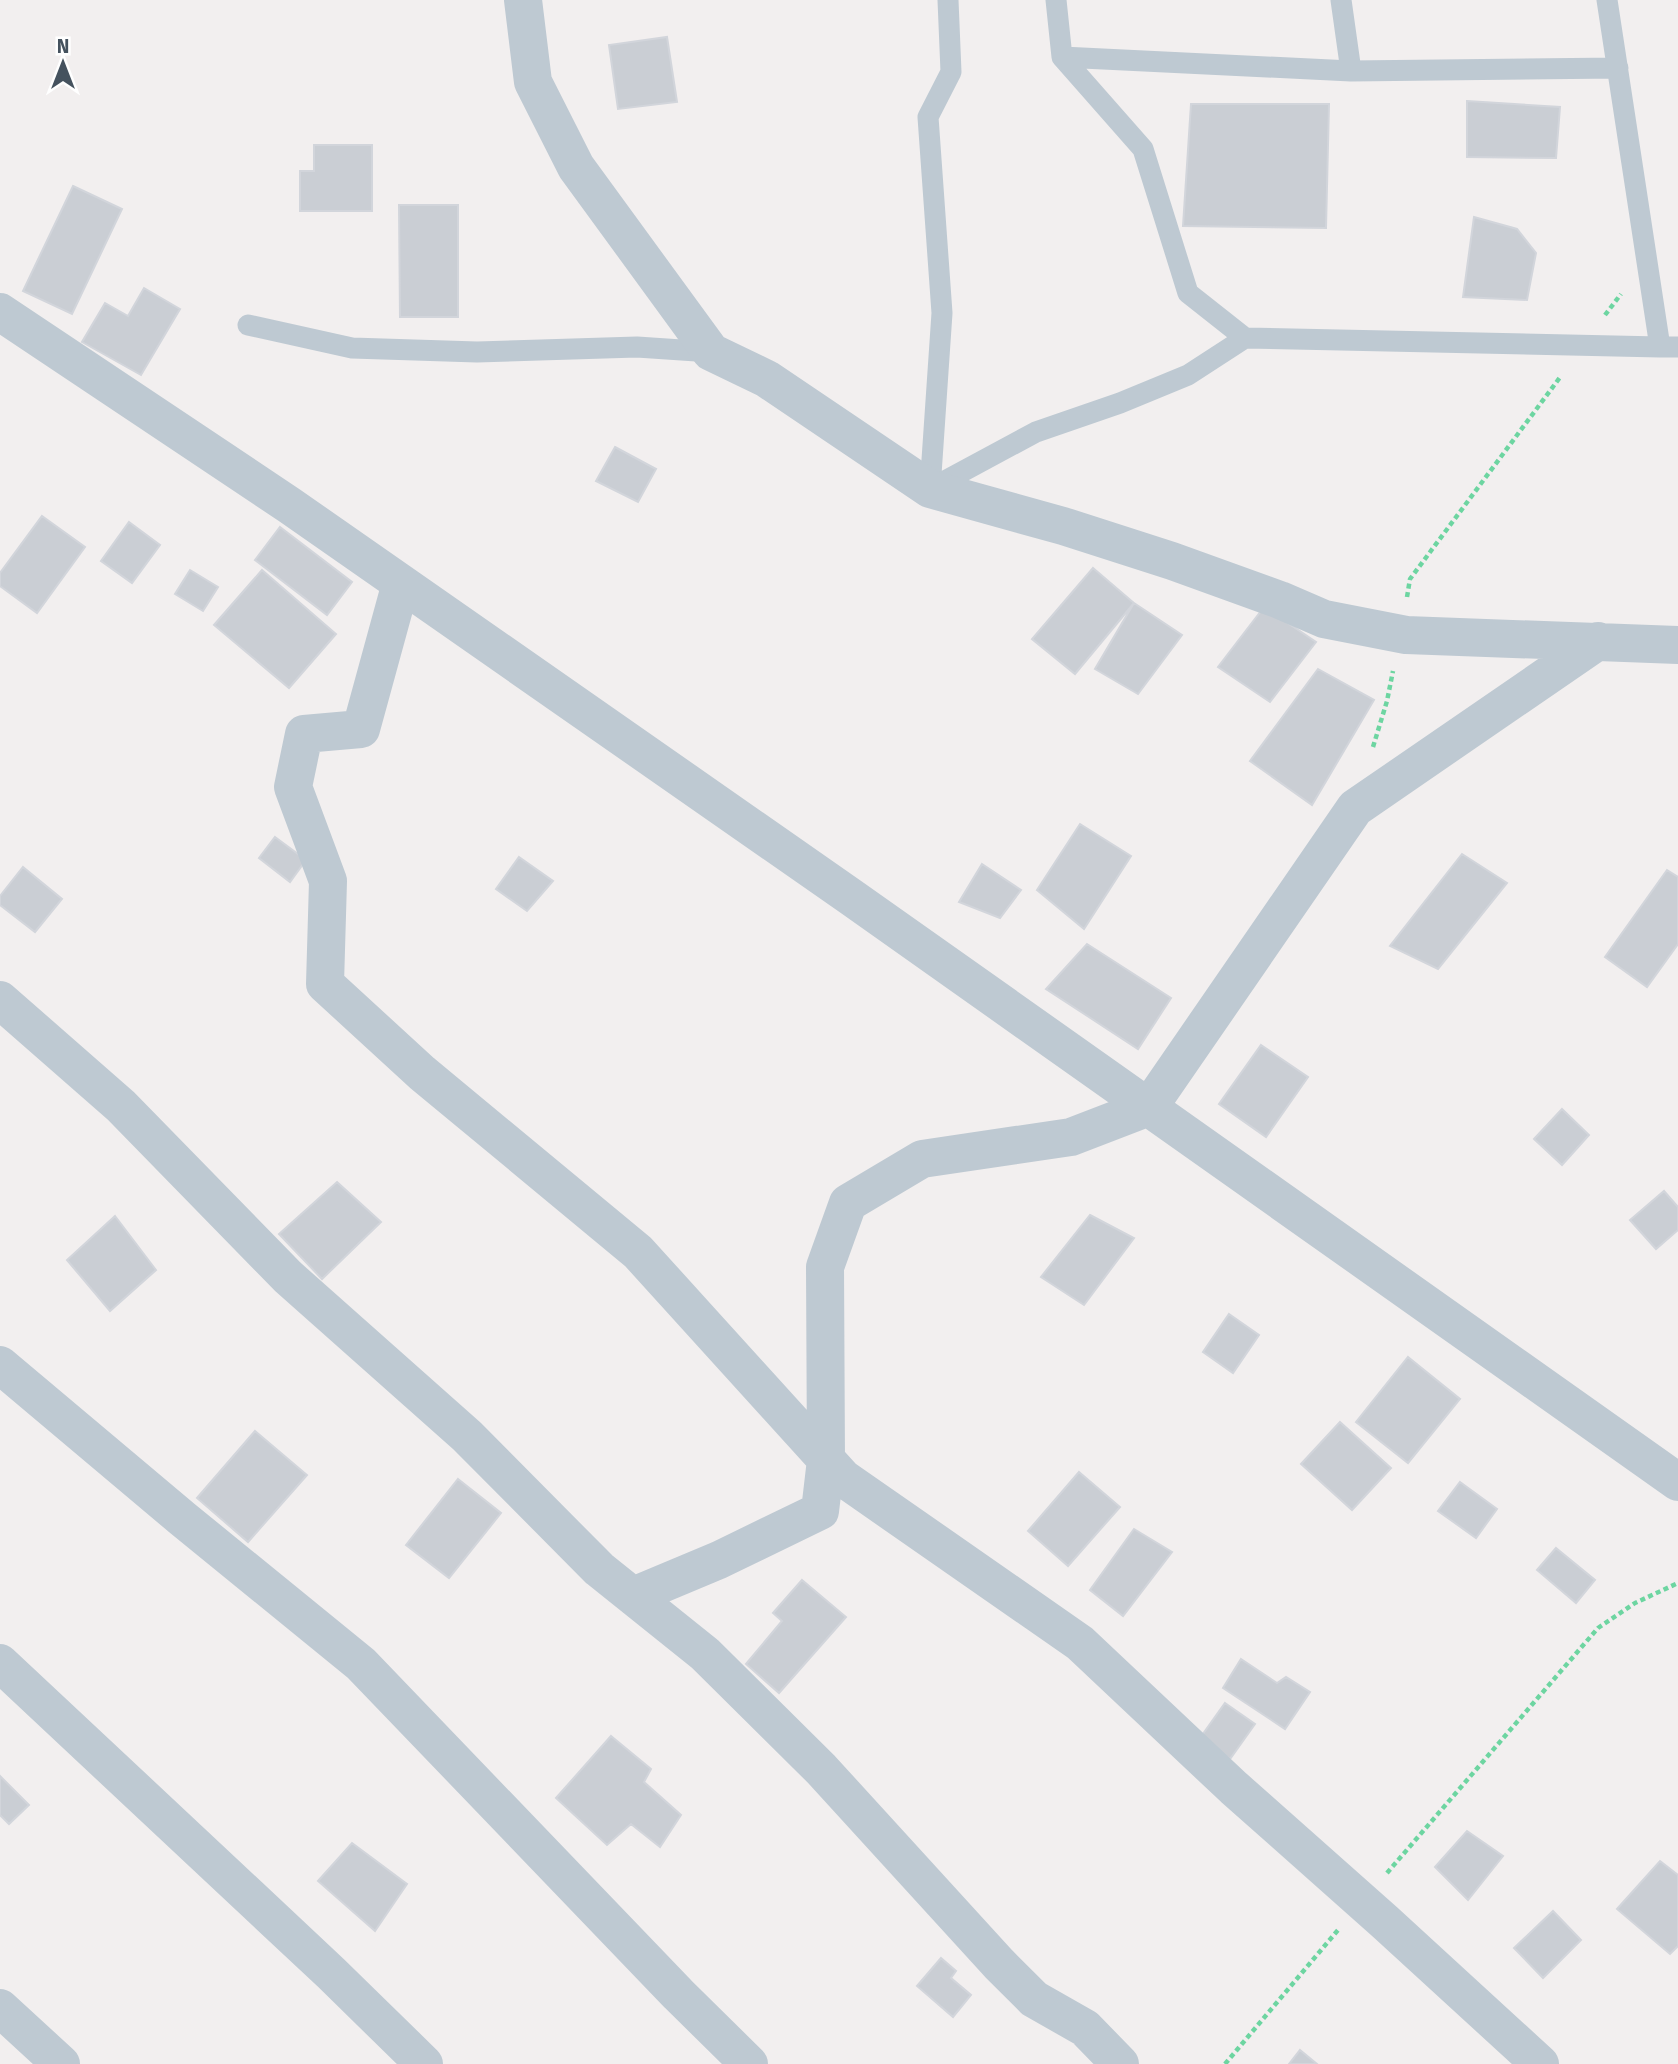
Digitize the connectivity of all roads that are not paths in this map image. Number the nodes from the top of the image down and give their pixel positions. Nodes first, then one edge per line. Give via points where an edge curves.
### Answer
1 (523, 0) edge
2 (948, 0) edge
3 (1056, 0) edge
4 (1341, 0) edge
5 (1608, 0) edge
6 (1062, 57) junction
7 (1618, 68) junction
8 (1350, 71) junction
9 (0, 312) edge
10 (248, 325) dead end
11 (1245, 338) junction
12 (1669, 347) edge
13 (711, 352) junction
14 (930, 489) junction
15 (401, 583) junction
16 (1598, 641) junction
17 (1678, 645) edge
18 (0, 1000) edge
19 (1149, 1107) junction
20 (0, 1365) edge
21 (826, 1460) junction
22 (1678, 1482) edge
23 (633, 1596) junction
24 (0, 1664) edge
25 (0, 2008) edge
26 (61, 2064) edge
27 (424, 2064) edge
28 (749, 2064) edge
29 (1119, 2064) edge
30 (1540, 2064) edge

1 - 13 street via 533,82 576,167
2 - 14 lane via 951,72 928,117 942,313
3 - 6 lane
4 - 8 lane
5 - 7 lane
6 - 8 lane
6 - 11 lane via 1143,149 1188,293
7 - 8 lane
7 - 12 lane via 1647,259
9 - 15 street
10 - 13 lane via 352,348 477,352 637,347
11 - 12 lane
11 - 14 lane via 1188,375 1036,432
13 - 14 street via 767,379
14 - 16 street via 1172,561 1324,619 1400,634
15 - 19 street
15 - 21 street via 361,729 304,734 293,787 328,881 325,984 422,1073 638,1252
16 - 17 street
16 - 19 street via 1355,808
18 - 23 street via 121,1106 288,1278 467,1436 599,1569
19 - 21 street via 1072,1137 922,1158 848,1203 825,1267
19 - 22 street
20 - 28 street via 361,1664
21 - 23 street via 820,1511
21 - 30 street via 843,1478 1080,1643
23 - 29 street via 705,1654 821,1769 1034,1999 1085,2028
24 - 27 street
25 - 26 street

